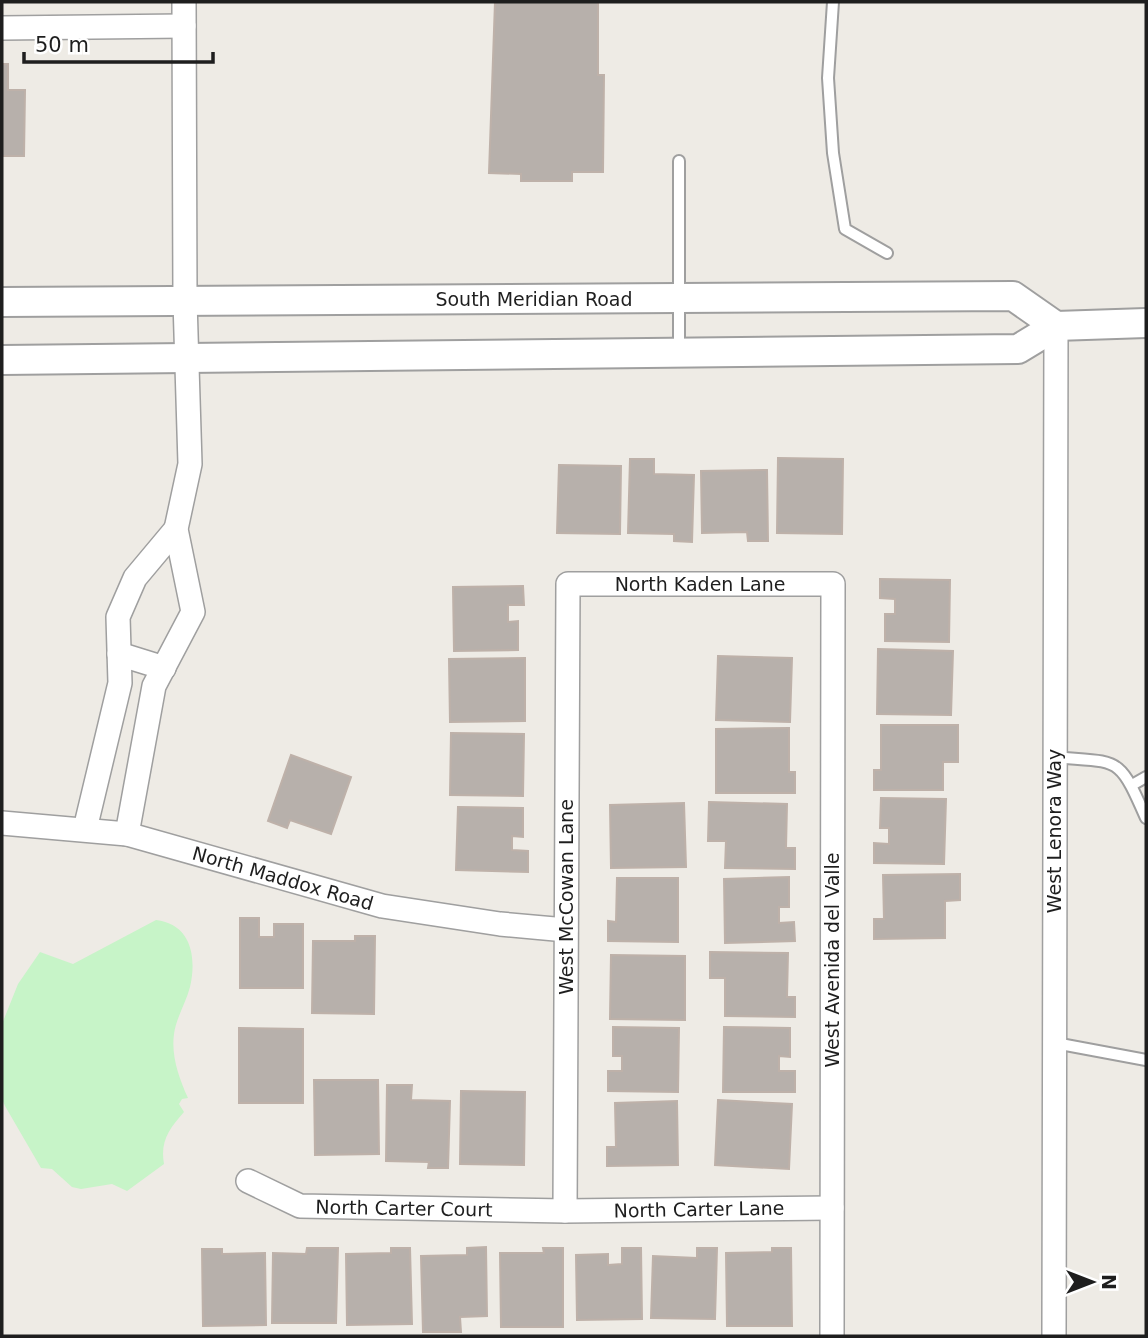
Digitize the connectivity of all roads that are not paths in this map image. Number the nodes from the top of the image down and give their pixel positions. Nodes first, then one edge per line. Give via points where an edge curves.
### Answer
1 (184, 2) edge
2 (833, 2) edge
3 (184, 26) junction
4 (2, 28) edge
5 (679, 161) dead end
6 (887, 254) dead end
7 (680, 298) junction
8 (184, 301) junction
9 (2, 302) edge
10 (1146, 323) edge
11 (1056, 326) junction
12 (680, 353) junction
13 (186, 357) junction
14 (2, 360) edge
15 (176, 529) junction
16 (568, 584) joint
17 (833, 584) joint
18 (119, 654) junction
19 (164, 668) junction
20 (1053, 757) junction
21 (1146, 778) edge
22 (1132, 785) junction
23 (1146, 818) edge
24 (2, 823) edge
25 (85, 829) junction
26 (127, 834) junction
27 (566, 930) junction
28 (1055, 1044) junction
29 (1146, 1059) edge
30 (248, 1181) dead end
31 (832, 1208) junction
32 (565, 1211) junction
33 (832, 1336) edge
34 (1054, 1336) edge

1 - 3 street
2 - 6 lane via 828,78 845,229
3 - 4 street
3 - 8 street
5 - 7 lane
7 - 8 street, South Meridian Road
7 - 11 street, South Meridian Road via 1013,296
7 - 12 lane
8 - 9 street, South Meridian Road
8 - 13 street
10 - 11 street
11 - 12 street via 1017,349
11 - 20 street, West Lenora Way
12 - 13 street
13 - 14 street
13 - 15 street via 190,464
15 - 18 street via 135,578 118,617
15 - 19 street via 193,612
16 - 17 street, North Kaden Lane
16 - 27 street, West McCowan Lane
17 - 31 street, West Avenida del Valle
18 - 19 street
18 - 25 street via 120,683
19 - 26 street via 154,686
20 - 22 lane via 1112,762 1128,775
20 - 28 street, West Lenora Way
21 - 22 lane
22 - 23 lane
24 - 25 street, North Maddox Road
25 - 26 street, North Maddox Road
26 - 27 street, North Maddox Road via 382,906
27 - 32 street, West McCowan Lane
28 - 29 lane
28 - 34 street, West Lenora Way
30 - 32 street, North Carter Court via 300,1206
31 - 32 street, North Carter Lane
31 - 33 street, West Avenida del Valle

